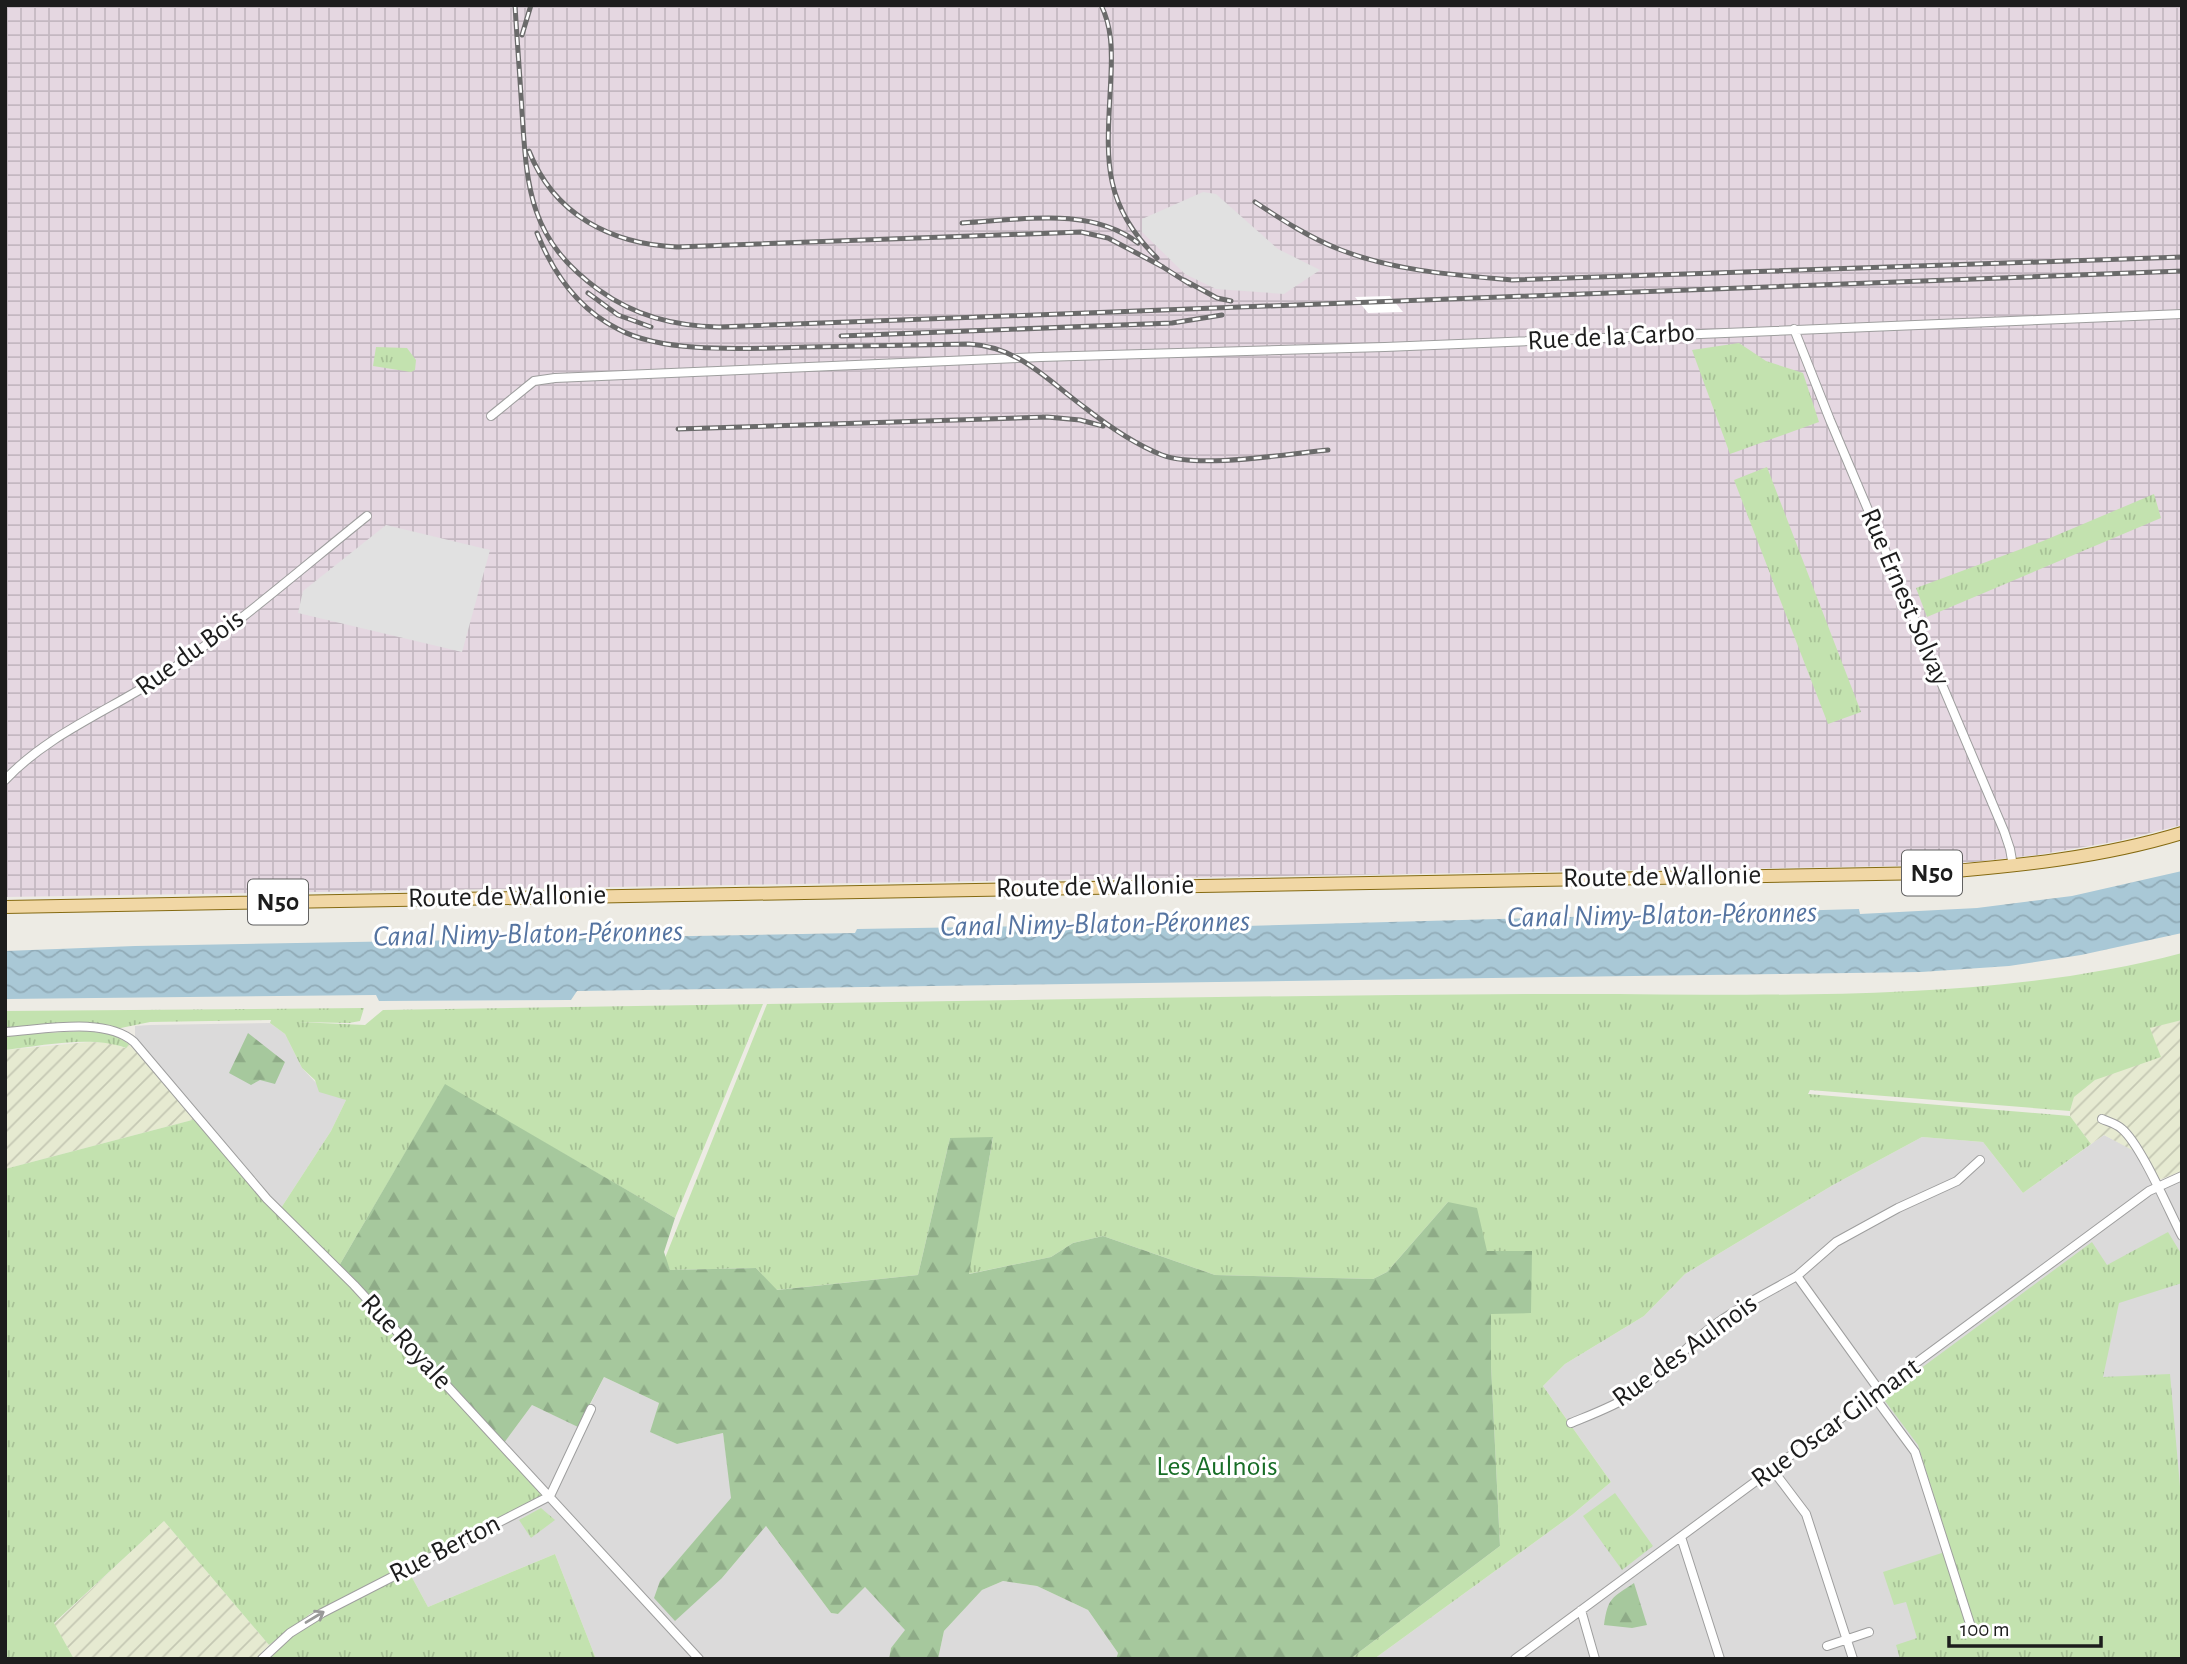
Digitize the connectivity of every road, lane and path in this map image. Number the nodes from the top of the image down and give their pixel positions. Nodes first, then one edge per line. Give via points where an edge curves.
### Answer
1 (2182, 314) edge
2 (1794, 329) junction
3 (491, 416) dead end
4 (368, 516) dead end
5 (5, 780) edge
6 (2182, 833) edge
7 (2013, 866) junction
8 (5, 907) edge
9 (5, 1032) edge
10 (2102, 1119) dead end
11 (1980, 1160) dead end
12 (2182, 1177) edge
13 (2156, 1186) junction
14 (2182, 1236) edge
15 (1797, 1276) junction
16 (1876, 1393) junction
17 (591, 1409) dead end
18 (1570, 1423) dead end
19 (1772, 1469) junction
20 (550, 1496) junction
21 (1681, 1537) junction
22 (1581, 1611) junction
23 (1972, 1630) dead end
24 (1869, 1632) dead end
25 (1847, 1640) junction
26 (1827, 1646) dead end
27 (262, 1659) edge
28 (699, 1659) edge
29 (1515, 1659) edge
30 (1595, 1659) edge
31 (1720, 1659) edge
32 (1853, 1659) edge

1 - 2 street, Rue de la Carbo
2 - 3 street, Rue de la Carbo via 555,378 534,381
2 - 7 street, Rue Ernest Solvay via 2004,831
4 - 5 street, Rue du Bois via 202,648 49,744
6 - 7 main road, Route de Wallonie / N50 via 2093,854
7 - 8 main road, Route de Wallonie / N50 via 1932,873
9 - 20 street, Rue Royale via 93,1027 124,1034 134,1042 267,1199 354,1285
10 - 13 street via 2128,1135
11 - 15 street, Rue des Aulnois via 1957,1181 1836,1242
12 - 13 street, Rue Oscar Gilmant
13 - 14 street
13 - 16 street, Rue Oscar Gilmant
15 - 16 street
15 - 18 street, Rue des Aulnois via 1716,1324 1637,1392
16 - 19 street, Rue Oscar Gilmant
16 - 23 street via 1915,1452
17 - 20 street
19 - 21 street, Rue Oscar Gilmant
19 - 25 street via 1806,1514
27 -> 20 street, Rue Berton via 290,1633 322,1613
20 - 28 street, Rue Royale
21 - 22 street, Rue Oscar Gilmant
21 - 31 street
22 - 29 street, Rue Oscar Gilmant
22 - 30 street
24 - 25 street
25 - 26 street
25 - 32 street

